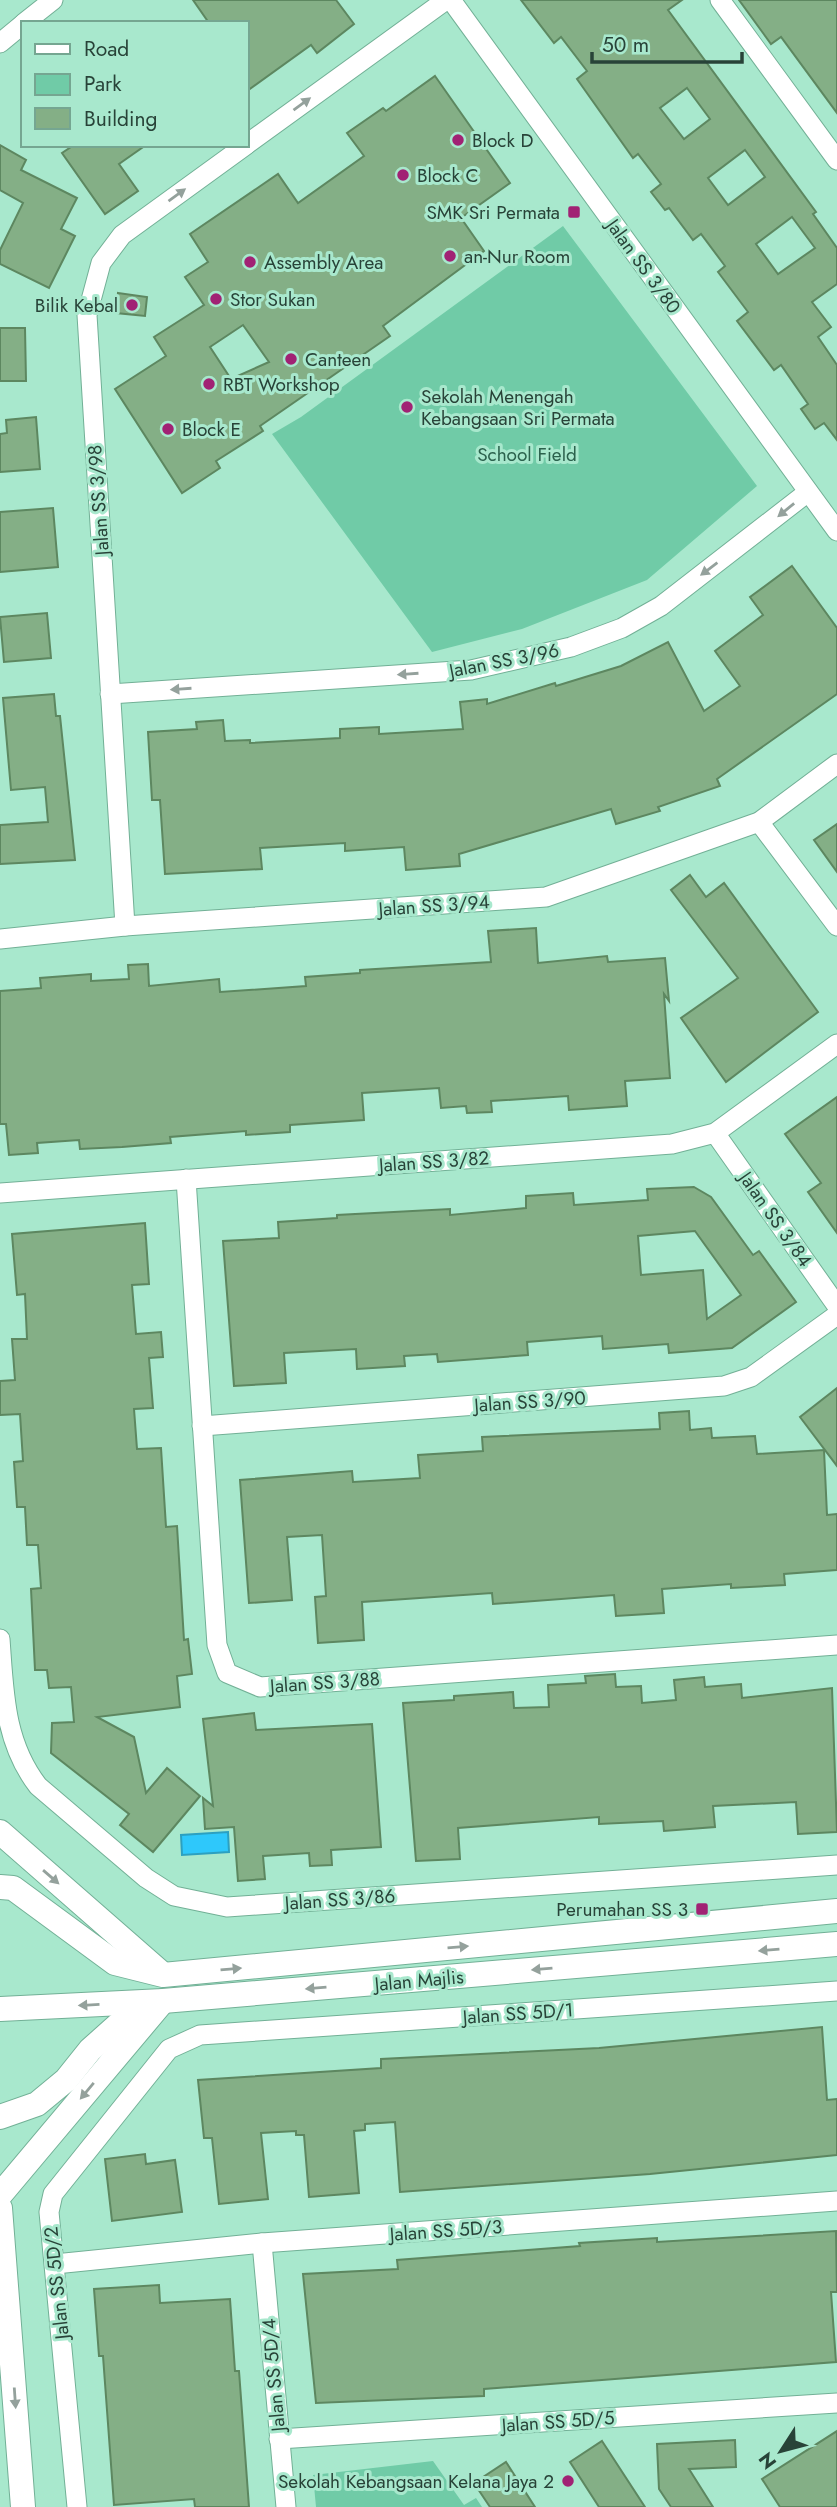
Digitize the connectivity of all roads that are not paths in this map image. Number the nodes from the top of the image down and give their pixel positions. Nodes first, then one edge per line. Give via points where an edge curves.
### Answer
1 (53, 0) edge
2 (449, 0) edge
3 (720, 0) edge
4 (27, 21) edge
5 (21, 26) edge
6 (0, 43) edge
7 (248, 144) edge
8 (243, 147) edge
9 (837, 160) edge
10 (808, 492) junction
11 (837, 531) edge
12 (110, 694) junction
13 (837, 764) edge
14 (759, 822) junction
15 (125, 926) junction
16 (837, 926) edge
17 (0, 939) edge
18 (837, 1044) edge
19 (715, 1133) junction
20 (187, 1179) junction
21 (0, 1193) edge
22 (837, 1306) edge
23 (837, 1315) edge
24 (202, 1426) junction
25 (0, 1639) edge
26 (837, 1645) edge
27 (0, 1832) edge
28 (837, 1865) edge
29 (0, 1887) edge
30 (837, 1911) edge
31 (837, 1944) edge
32 (163, 1975) junction
33 (837, 1991) edge
34 (163, 2001) junction
35 (0, 2009) edge
36 (200, 2035) joint
37 (0, 2117) edge
38 (0, 2195) edge
39 (837, 2201) edge
40 (0, 2208) edge
41 (262, 2243) junction
42 (55, 2264) junction
43 (837, 2403) edge
44 (279, 2439) junction
45 (23, 2507) edge
46 (77, 2507) edge
47 (286, 2507) edge

1 - 4 street
7 -> 2 street, Jalan SS 3/98
2 - 10 street, Jalan SS 3/80
3 - 9 street
5 - 6 street
12 -> 8 street, Jalan SS 3/98 via 87,315 102,263 122,235
10 - 11 street, Jalan SS 3/80
10 -> 12 street, Jalan SS 3/96 via 661,606 622,628 571,647 471,670
12 - 15 street, Jalan SS 3/98
13 - 14 street, Jalan SS 3/94
14 - 15 street, Jalan SS 3/94 via 546,897
14 - 16 street
15 - 17 street, Jalan SS 3/94
18 - 19 street, Jalan SS 3/82
19 - 20 street, Jalan SS 3/82 via 672,1144
19 - 22 street, Jalan SS 3/84
20 - 21 street, Jalan SS 3/82
20 - 24 street, Jalan SS 3/88
23 - 24 street, Jalan SS 3/90 via 751,1377 724,1386
24 - 26 street, Jalan SS 3/88 via 218,1644 227,1673 260,1687
25 - 28 street, Jalan SS 3/86 via 6,1715 24,1768 38,1786 146,1878 174,1896 227,1907
27 -> 32 main road
29 - 32 main road, Jalan Majlis via 13,1888 115,1963
32 -> 30 main road, Jalan Majlis
31 -> 34 main road, Jalan Majlis
33 - 36 street, Jalan SS 5D/1
34 -> 35 main road, Jalan Majlis
34 - 37 main road via 118,2025 37,2104
34 -> 38 main road
36 - 42 street, Jalan SS 5D/2 via 169,2049 53,2194 49,2212
39 - 41 street, Jalan SS 5D/3
40 -> 45 main road
41 - 42 street, Jalan SS 5D/3
41 - 44 street, Jalan SS 5D/4
42 - 46 street, Jalan SS 5D/2
43 - 44 street, Jalan SS 5D/5
44 - 47 street, Jalan SS 5D/4

